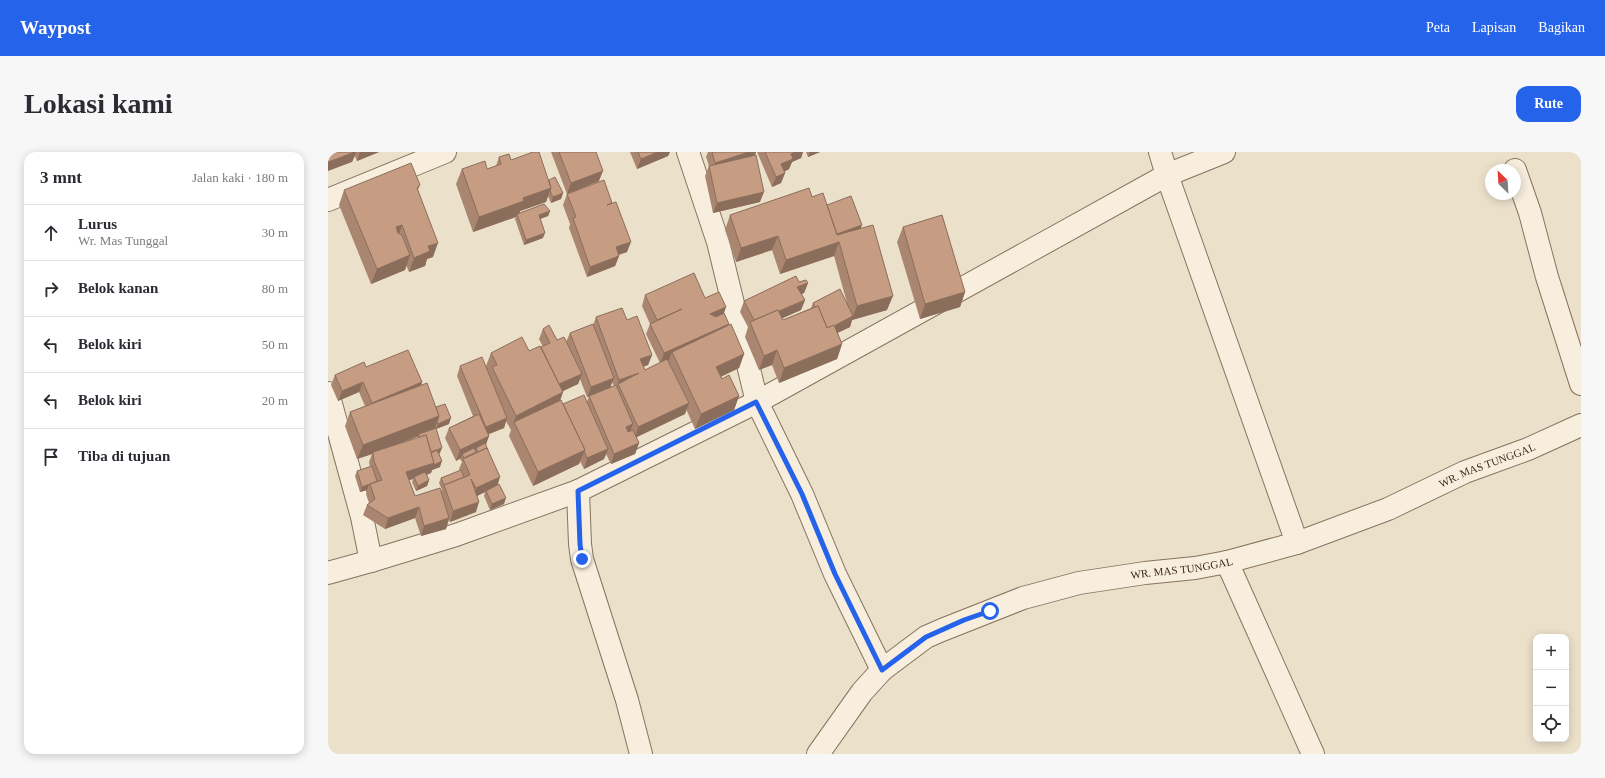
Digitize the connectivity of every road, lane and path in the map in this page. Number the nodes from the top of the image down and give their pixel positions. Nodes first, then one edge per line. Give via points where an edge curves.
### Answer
1 (445, 152) edge
2 (688, 152) edge
3 (1160, 152) edge
4 (1224, 152) edge
5 (1509, 152) edge
6 (1513, 164) edge
7 (1167, 175) junction
8 (1521, 187) edge
9 (328, 200) edge
10 (1581, 384) edge
11 (328, 393) edge
12 (756, 402) junction
13 (1581, 425) edge
14 (578, 491) junction
15 (1297, 543) junction
16 (371, 561) junction
17 (1227, 562) junction
18 (328, 572) edge
19 (882, 670) junction
20 (641, 754) edge
21 (818, 754) edge
22 (1313, 754) edge

1 - 9 street
2 - 12 street via 718,242
3 - 7 street
4 - 7 street
5 - 6 street
7 - 12 street
7 - 15 street
8 - 10 street
11 - 16 street via 362,517
12 - 14 street
12 - 19 street via 802,494 835,574
13 - 15 street, WR. MAS TUNGGAL via 1528,449 1465,472 1388,509
14 - 16 street via 456,535
14 - 20 street via 582,559 627,700
15 - 17 street, WR. MAS TUNGGAL
16 - 18 street
17 - 19 street, WR. MAS TUNGGAL via 1080,583 1023,598 926,637
17 - 22 street
19 - 21 street, WR. MAS TUNGGAL via 862,692

